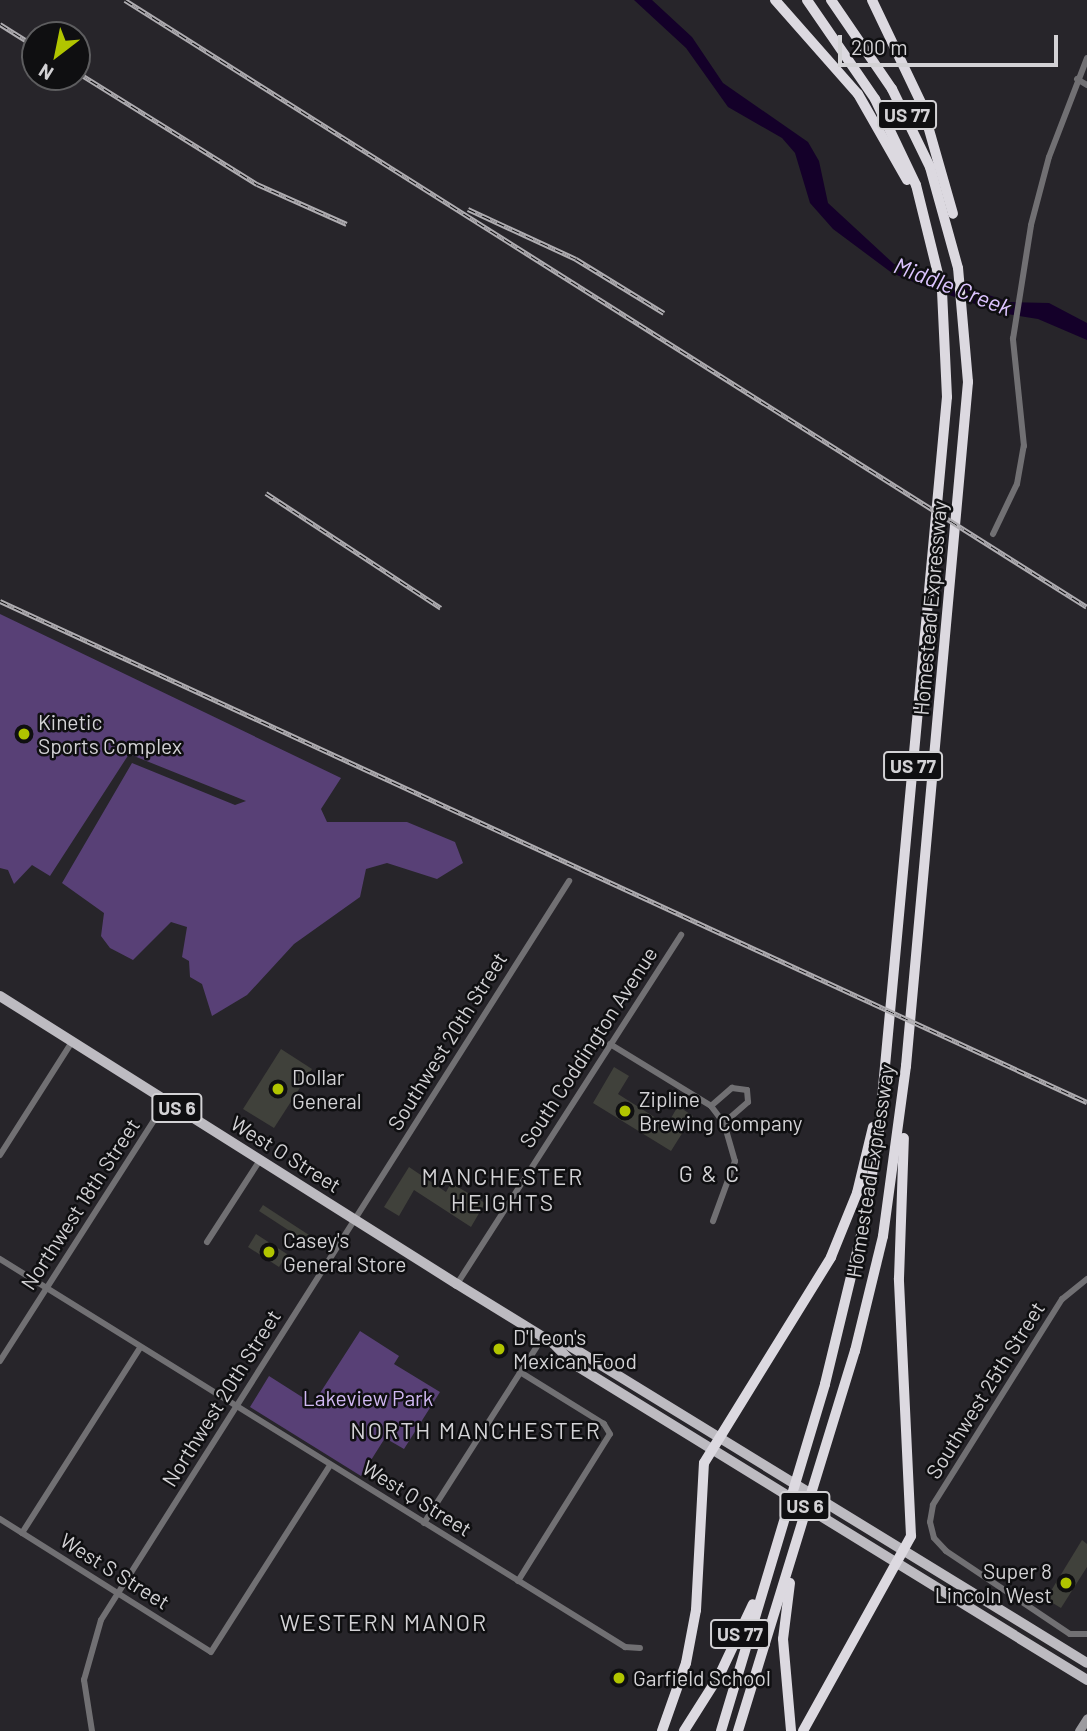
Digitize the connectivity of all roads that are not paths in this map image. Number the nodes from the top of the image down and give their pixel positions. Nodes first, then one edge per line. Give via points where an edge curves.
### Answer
1 (775, 0) edge
2 (807, 0) edge
3 (831, 0) edge
4 (872, 0) edge
5 (1087, 58) edge
6 (1077, 79) junction
7 (1087, 85) edge
8 (920, 198) junction
9 (954, 245) junction
10 (993, 534) dead end
11 (569, 881) dead end
12 (681, 934) dead end
13 (0, 996) edge
14 (72, 1042) junction
15 (610, 1044) junction
16 (884, 1076) junction
17 (902, 1097) junction
18 (166, 1101) junction
19 (711, 1106) junction
20 (724, 1123) junction
21 (0, 1155) edge
22 (260, 1160) junction
23 (355, 1221) junction
24 (713, 1222) dead end
25 (207, 1242) dead end
26 (0, 1259) edge
27 (1087, 1279) edge
28 (457, 1284) junction
29 (46, 1289) junction
30 (543, 1337) junction
31 (553, 1343) junction
32 (140, 1348) junction
33 (0, 1361) edge
34 (520, 1372) junction
35 (235, 1408) junction
36 (720, 1438) junction
37 (712, 1450) junction
38 (330, 1465) junction
39 (0, 1519) edge
40 (424, 1523) junction
41 (782, 1525) junction
42 (801, 1532) junction
43 (22, 1533) junction
44 (905, 1551) junction
45 (898, 1563) junction
46 (518, 1581) junction
47 (117, 1593) junction
48 (1087, 1634) edge
49 (640, 1648) dead end
50 (1087, 1663) edge
51 (1087, 1680) edge
52 (1087, 1718) edge
53 (92, 1731) edge
54 (662, 1731) edge
55 (684, 1731) edge
56 (721, 1731) edge
57 (738, 1731) edge
58 (791, 1731) edge
59 (803, 1731) edge
60 (1079, 1731) edge

1 - 8 highway via 858,94
2 - 8 highway, US 77 via 875,99
3 - 9 highway, Homestead Expressway / US 77 via 905,113 934,178
4 - 9 highway via 936,144 953,214
5 - 6 street
6 - 7 street
6 - 10 street via 1039,192 1014,325 1024,446 1017,484
8 - 16 highway, Homestead Expressway / US 77 via 947,336 940,475
9 - 17 highway, Homestead Expressway / US 77 via 967,342 960,488
11 - 23 street, Southwest 20th Street
12 - 15 street, South Coddington Avenue
13 - 14 main road, West O Street / US 6
14 - 18 main road, West O Street / US 6
14 - 21 street
15 - 19 street
15 - 28 street, South Coddington Avenue
16 - 36 highway via 863,1172 831,1257
16 - 41 highway, Homestead Expressway / US 77 via 856,1267
17 - 42 highway, Homestead Expressway / US 77 via 873,1282
17 - 44 highway via 899,1278 912,1523
18 - 22 main road, West O Street / US 6
18 - 29 street, Northwest 18th Street
19 - 20 street
19 - 20 street via 732,1088 747,1090 748,1102
20 - 24 street via 735,1161
22 - 23 main road, West O Street / US 6
22 - 25 street
23 - 28 main road, West O Street / US 6
23 - 35 street, Northwest 20th Street
26 - 29 street, West Q Street
27 - 48 street, Southwest 25th Street via 1062,1299 933,1505 931,1530 946,1551 1062,1629
28 - 30 main road, West O Street / US 6
29 - 32 street, West Q Street
29 - 33 street, Northwest 18th Street
30 - 31 main road, West O Street / US 6
30 - 34 street
31 - 36 main road, West O Street / US 6 via 565,1343
31 - 37 main road, West O Street / US 6 via 558,1354
32 - 35 street, West Q Street
32 - 43 street
34 - 40 street
34 - 46 street via 609,1430 606,1444
35 - 38 street, West Q Street
35 - 47 street, Northwest 20th Street
36 - 37 highway
36 - 44 main road, West O Street / US 6
37 - 45 main road, West O Street / US 6
37 - 54 highway via 702,1472 692,1637
38 - 40 street, West Q Street
38 - 47 street, West S Street via 211,1652
39 - 43 street, West S Street
40 - 46 street, West Q Street
41 - 55 highway, US 77 via 734,1647
41 - 56 highway
42 - 57 highway, US 77
42 - 58 highway via 784,1619
43 - 47 street, West S Street
44 - 45 highway
44 - 50 main road, West O Street / US 6
45 - 51 main road, West O Street / US 6
45 - 59 highway
46 - 49 street, West Q Street via 625,1647
47 - 53 street, Northwest 20th Street via 94,1634 85,1665 84,1696
52 - 60 street

